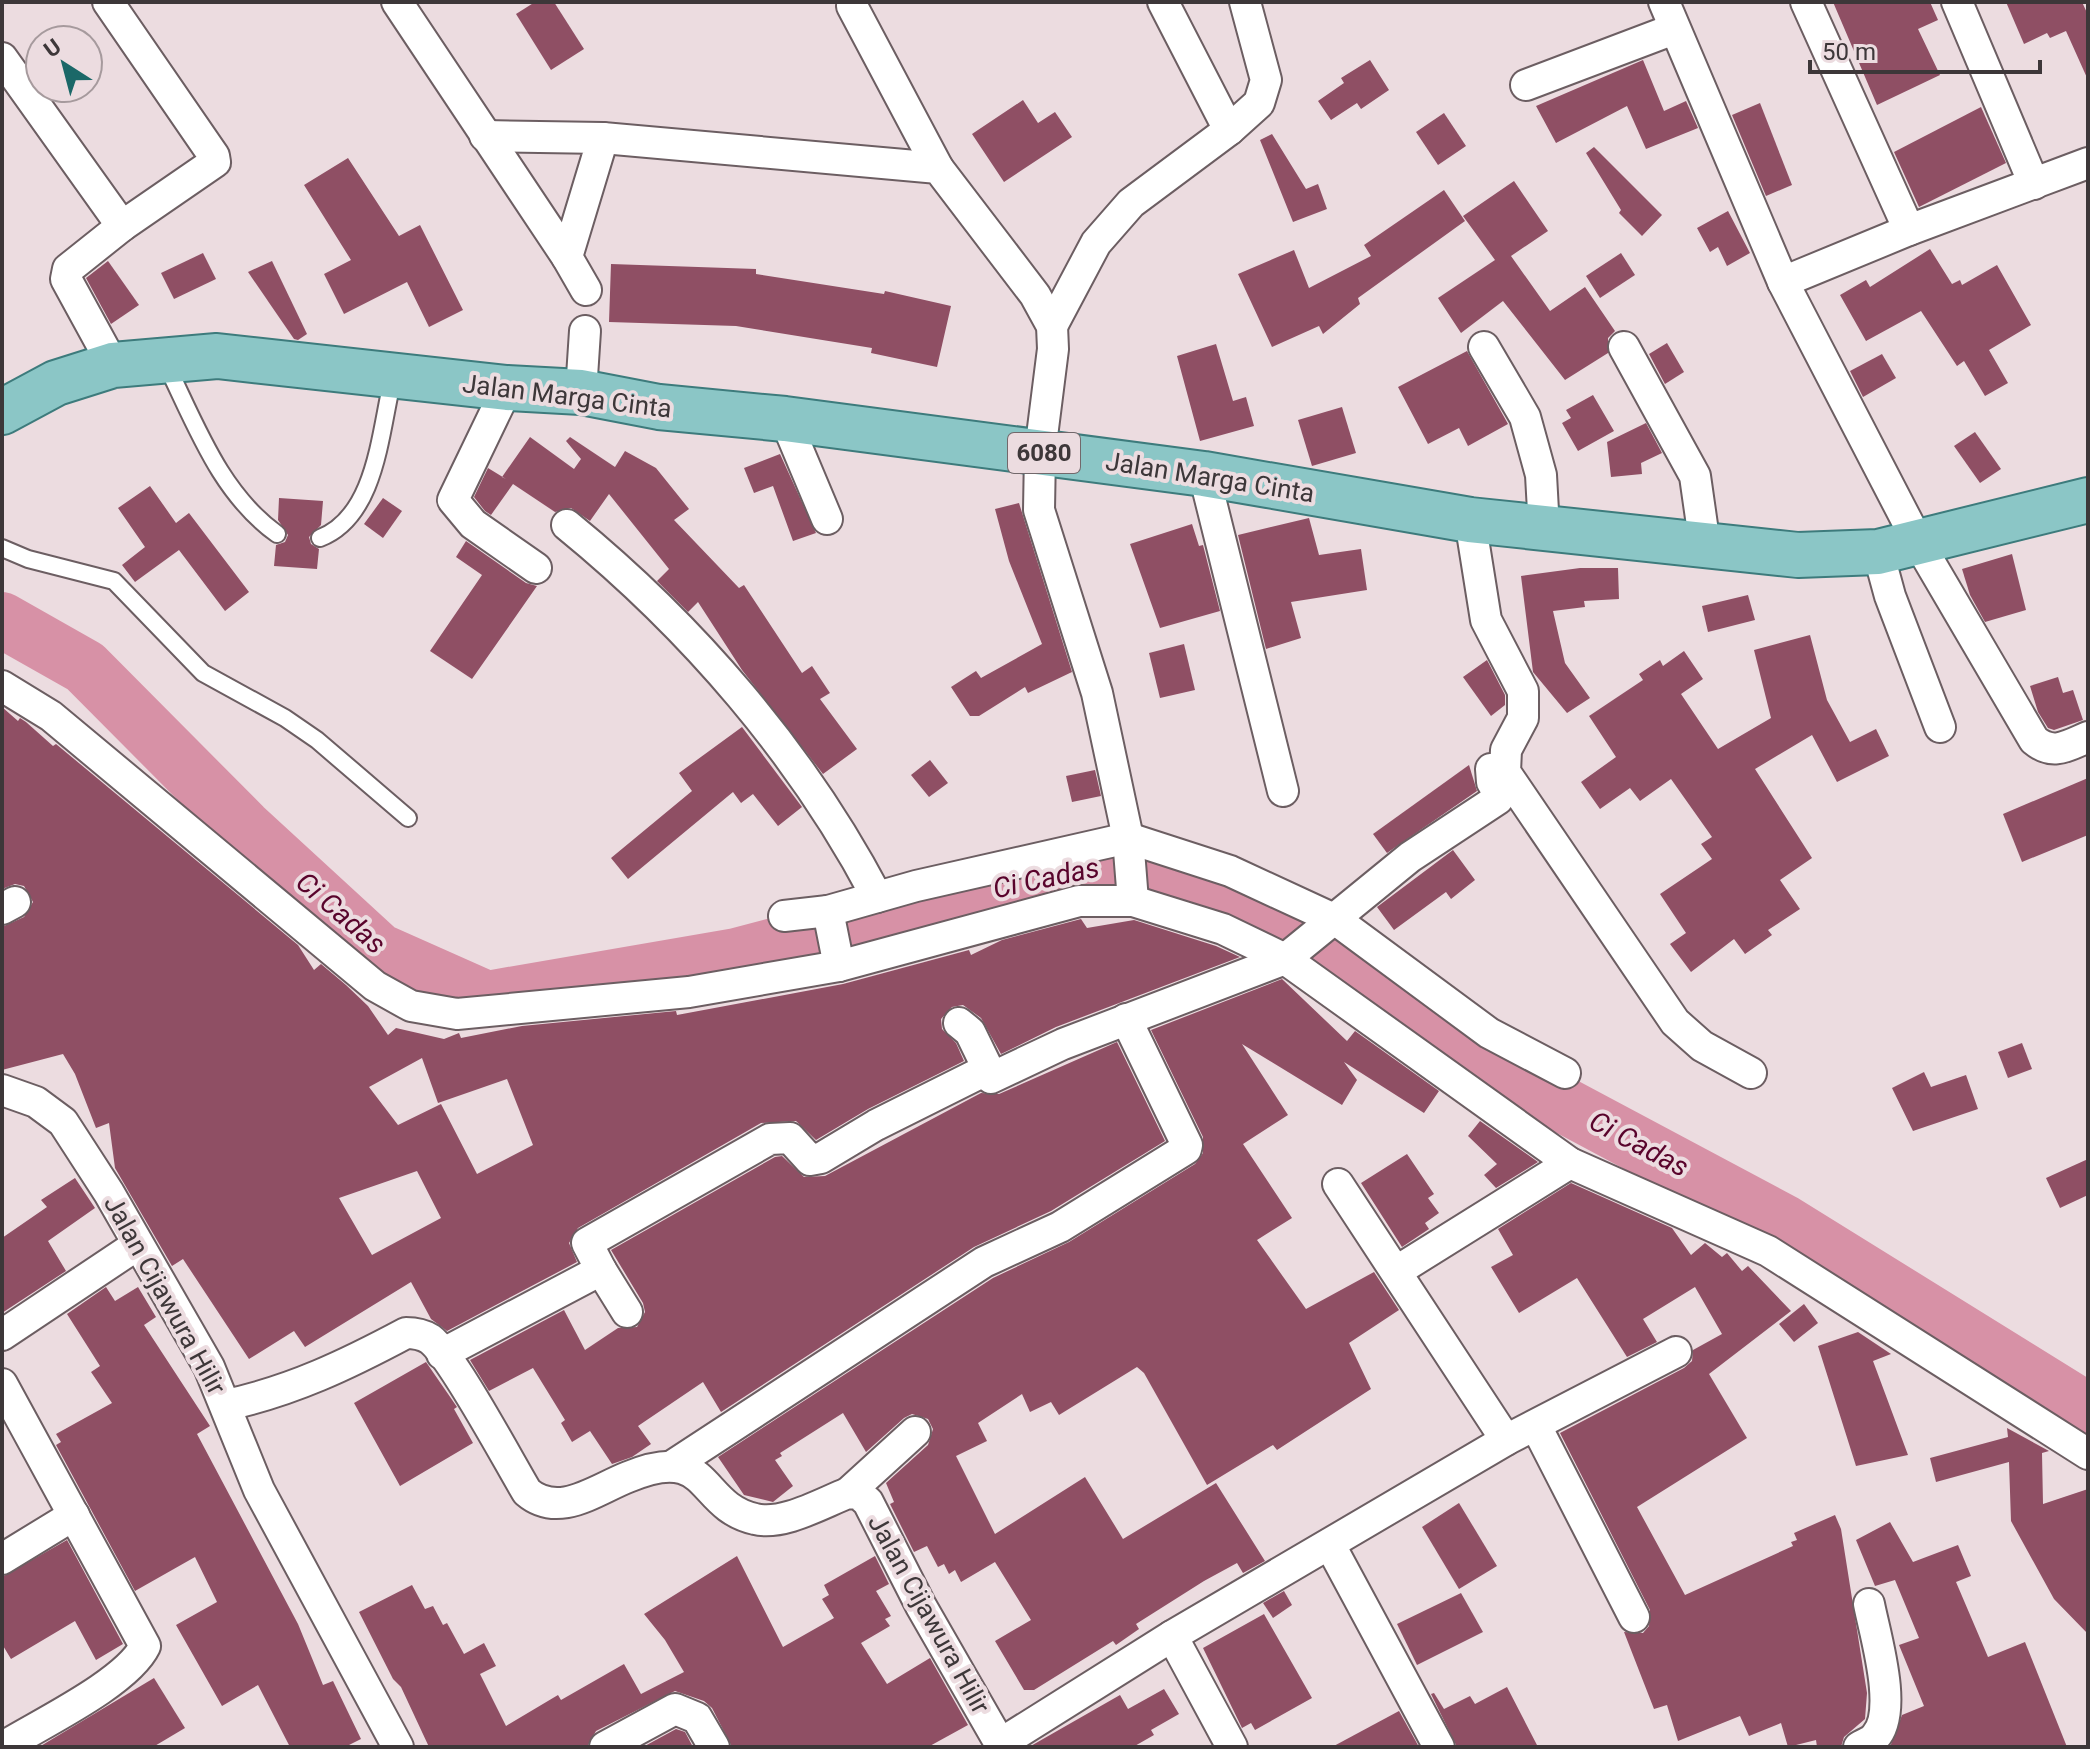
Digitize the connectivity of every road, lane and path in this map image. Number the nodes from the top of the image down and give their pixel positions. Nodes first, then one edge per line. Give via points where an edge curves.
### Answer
1 (108, 2) edge
2 (397, 2) edge
3 (1163, 2) edge
4 (1245, 2) edge
5 (1806, 2) edge
6 (1957, 2) edge
7 (856, 3) edge
8 (1669, 16) edge
9 (2, 58) edge
10 (1526, 85) dead end
11 (1229, 130) junction
12 (485, 136) junction
13 (603, 138) junction
14 (2088, 163) edge
15 (938, 168) junction
16 (2034, 184) junction
17 (122, 226) junction
18 (1909, 230) junction
19 (567, 257) junction
20 (1783, 282) junction
21 (586, 290) dead end
22 (1052, 326) junction
23 (585, 331) dead end
24 (1484, 347) dead end
25 (1624, 347) dead end
26 (163, 359) junction
27 (113, 365) junction
28 (393, 376) junction
29 (507, 388) junction
30 (581, 392) junction
31 (2, 412) edge
32 (785, 419) junction
33 (1055, 454) junction
34 (1204, 474) junction
35 (2088, 500) edge
36 (827, 519) dead end
37 (1470, 520) junction
38 (567, 525) dead end
39 (1544, 529) junction
40 (277, 534) dead end
41 (320, 538) dead end
42 (1705, 546) junction
43 (2, 548) edge
44 (1898, 548) junction
45 (536, 568) dead end
46 (2, 686) edge
47 (1940, 727) dead end
48 (2088, 737) edge
49 (1491, 769) dead end
50 (1283, 791) dead end
51 (408, 818) dead end
52 (1129, 844) junction
53 (1133, 894) junction
54 (877, 897) junction
55 (829, 913) junction
56 (784, 916) dead end
57 (1334, 922) junction
58 (1292, 954) junction
59 (838, 960) junction
60 (1126, 1019) junction
61 (959, 1023) dead end
62 (988, 1069) junction
63 (1565, 1073) dead end
64 (1751, 1073) dead end
65 (2, 1090) edge
66 (1570, 1163) junction
67 (1338, 1184) dead end
68 (137, 1245) junction
69 (601, 1270) junction
70 (1397, 1271) junction
71 (627, 1312) dead end
72 (2, 1335) edge
73 (1676, 1352) dead end
74 (442, 1354) junction
75 (2, 1384) edge
76 (226, 1405) junction
77 (1536, 1426) junction
78 (915, 1432) dead end
79 (1506, 1440) junction
80 (2088, 1454) edge
81 (672, 1466) junction
82 (848, 1493) junction
83 (74, 1515) junction
84 (1330, 1545) junction
85 (2, 1559) edge
86 (1869, 1604) dead end
87 (1634, 1617) dead end
88 (1172, 1636) junction
89 (1001, 1746) edge
90 (3, 1747) edge
91 (398, 1747) edge
92 (605, 1747) edge
93 (714, 1747) edge
94 (1232, 1747) edge
95 (1439, 1747) edge
96 (1859, 1747) edge

1 - 17 street via 215,162
2 - 12 street
3 - 11 street
4 - 11 street via 1266,80 1259,103
5 - 18 street
6 - 16 street
7 - 15 street
8 - 10 street
8 - 20 street
9 - 17 street
11 - 22 street via 1131,203 1096,243
12 - 13 street
12 - 19 street
13 - 15 street
13 - 19 street
14 - 16 street
15 - 22 street via 1035,295
16 - 18 street
17 - 27 street via 79,258 66,279
18 - 20 street
19 - 21 street
20 - 44 street
22 - 33 street via 1048,383
23 - 30 street
24 - 39 street via 1525,417 1541,475
25 - 42 street via 1695,476
26 - 27 main road, Jalan Marga Cinta / 6080
26 - 28 main road, Jalan Marga Cinta / 6080 via 217,356
26 - 40 lane via 216,467 249,514
27 - 31 main road, Jalan Marga Cinta / 6080 via 56,383
28 - 29 main road, Jalan Marga Cinta / 6080
28 - 41 lane via 365,495 340,530
29 - 30 main road, Jalan Marga Cinta / 6080
29 - 45 street via 453,500 473,524
30 - 32 main road, Jalan Marga Cinta / 6080 via 659,407
32 - 33 main road, Jalan Marga Cinta / 6080
32 - 36 street
33 - 34 main road, Jalan Marga Cinta / 6080
33 - 52 street via 1039,510 1097,693
34 - 37 main road, Jalan Marga Cinta / 6080
34 - 50 street
35 - 44 main road, Jalan Marga Cinta / 6080
37 - 39 main road, Jalan Marga Cinta / 6080
37 - 64 street via 1486,620 1523,691 1523,718 1506,750 1505,772 1675,1022 1702,1046
38 - 54 street via 666,617 779,741 828,810
39 - 42 main road, Jalan Marga Cinta / 6080
42 - 44 main road, Jalan Marga Cinta / 6080 via 1798,555
43 - 51 lane via 114,581 203,673 317,740
44 - 47 street via 1890,596
44 - 48 street via 2034,740 2057,750
46 - 59 street via 51,716 375,986 411,1006 457,1014 689,992
49 - 57 street via 1498,799 1410,857
52 - 53 street
52 - 54 street
52 - 57 street via 1230,871
53 - 58 street
53 - 59 street via 1079,901
54 - 55 street
55 - 56 street
55 - 59 street
57 - 58 street
57 - 63 street via 1489,1033
58 - 60 street
58 - 66 street
60 - 62 street via 991,1078
60 - 81 street via 1186,1149 1060,1227 984,1262
61 - 62 street via 970,1032
62 - 69 street via 814,1160 790,1138 770,1139 587,1243
65 - 68 street, Jalan Cijawura Hilir via 36,1102 63,1122
66 - 70 street
66 - 80 street via 1768,1251
67 - 70 street
68 - 72 street
68 - 76 street, Jalan Cijawura Hilir
69 - 71 street
69 - 74 street
70 - 79 street
73 - 77 street
74 - 76 street, Jalan Cijawura Hilir via 432,1341 406,1333 333,1372
74 - 81 street, Jalan Cijawura Hilir via 527,1492 538,1501 579,1500 638,1473
75 - 83 street
76 - 91 street via 259,1490
77 - 79 street
77 - 87 street
78 - 82 street
79 - 84 street
81 - 82 street, Jalan Cijawura Hilir via 701,1477 739,1513 757,1520 787,1516
82 - 89 street, Jalan Cijawura Hilir via 868,1502
83 - 85 street
83 - 90 street via 145,1646 137,1661 116,1678
84 - 88 street
84 - 95 street
86 - 96 street via 1883,1671 1885,1719 1876,1737
88 - 89 street
88 - 94 street
92 - 93 street via 675,1709 697,1718

